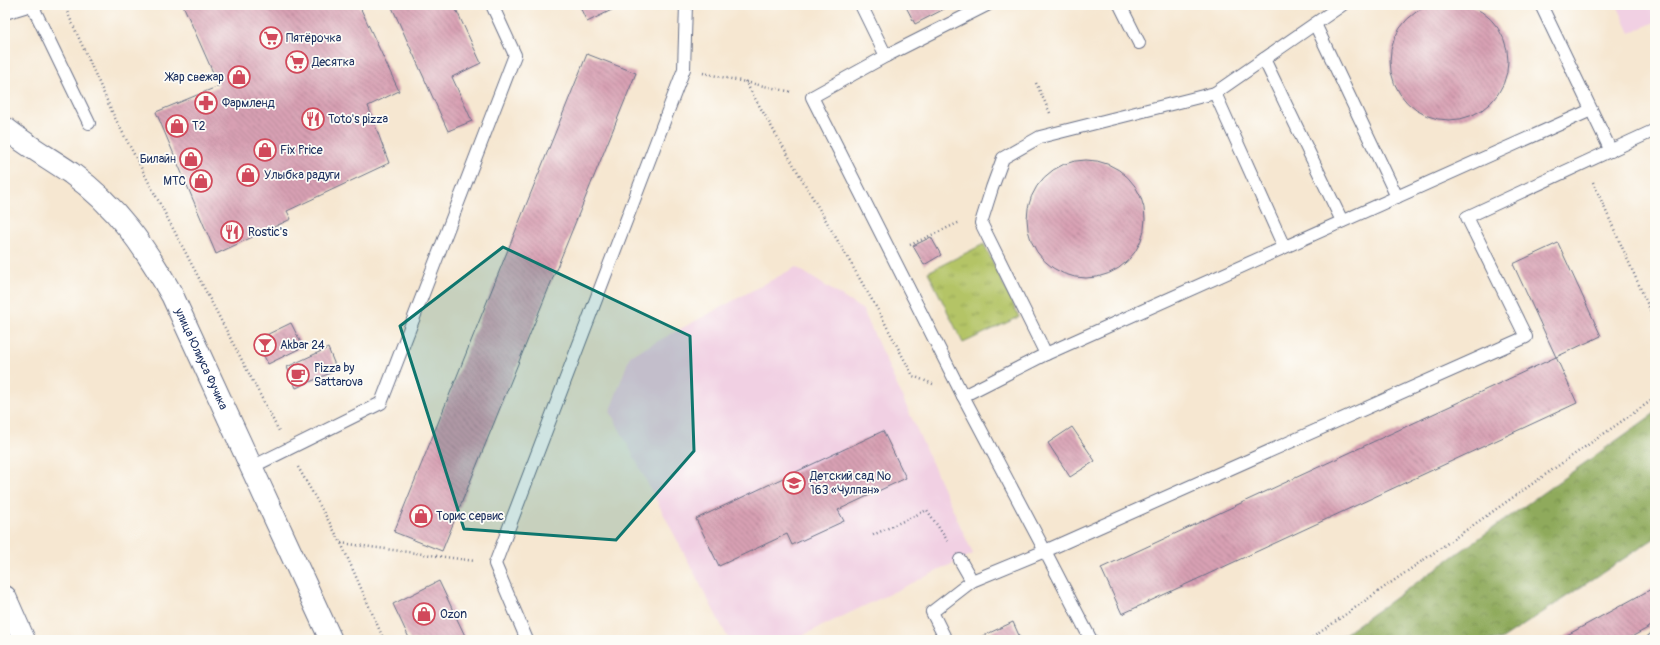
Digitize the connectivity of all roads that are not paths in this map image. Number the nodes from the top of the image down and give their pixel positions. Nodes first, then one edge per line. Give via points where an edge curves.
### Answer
1 (31, 5) edge
2 (492, 5) edge
3 (686, 5) edge
4 (861, 5) edge
5 (987, 5) edge
6 (1120, 5) edge
7 (1342, 5) edge
8 (1541, 5) edge
9 (5, 14) edge
10 (1315, 24) junction
11 (1139, 43) dead end
12 (886, 56) junction
13 (1264, 59) junction
14 (1215, 94) junction
15 (1591, 110) junction
16 (89, 123) dead end
17 (5, 128) edge
18 (1655, 130) edge
19 (1610, 151) junction
20 (1397, 197) junction
21 (1342, 221) junction
22 (1284, 247) junction
23 (1046, 354) junction
24 (963, 396) junction
25 (250, 468) junction
26 (1045, 551) junction
27 (960, 560) road end
28 (972, 581) junction
29 (5, 597) edge
30 (24, 640) edge
31 (331, 640) edge
32 (527, 640) edge
33 (946, 640) edge
34 (1091, 640) edge

1 - 9 lane
1 - 16 lane
2 - 25 lane via 515,55 381,403
3 - 32 lane via 684,69 495,564
4 - 12 lane
5 - 12 lane
6 - 11 lane
7 - 10 lane
8 - 15 lane
10 - 13 lane
10 - 20 lane
12 - 24 lane via 812,97
13 - 14 lane
13 - 21 lane
14 - 22 lane
14 - 23 lane via 1040,137 1003,158 981,223
15 - 19 lane
15 - 20 lane
17 - 25 main road, улица Юлиуса Фучика via 72,174 114,210 134,234 172,295
18 - 19 lane
19 - 26 lane via 1467,217 1526,337
20 - 21 lane
21 - 22 lane
22 - 23 lane
23 - 24 lane
24 - 26 lane
25 - 31 main road, улица Юлиуса Фучика
26 - 28 lane
26 - 34 lane
27 - 28 lane
28 - 33 lane via 932,612
29 - 30 main road

